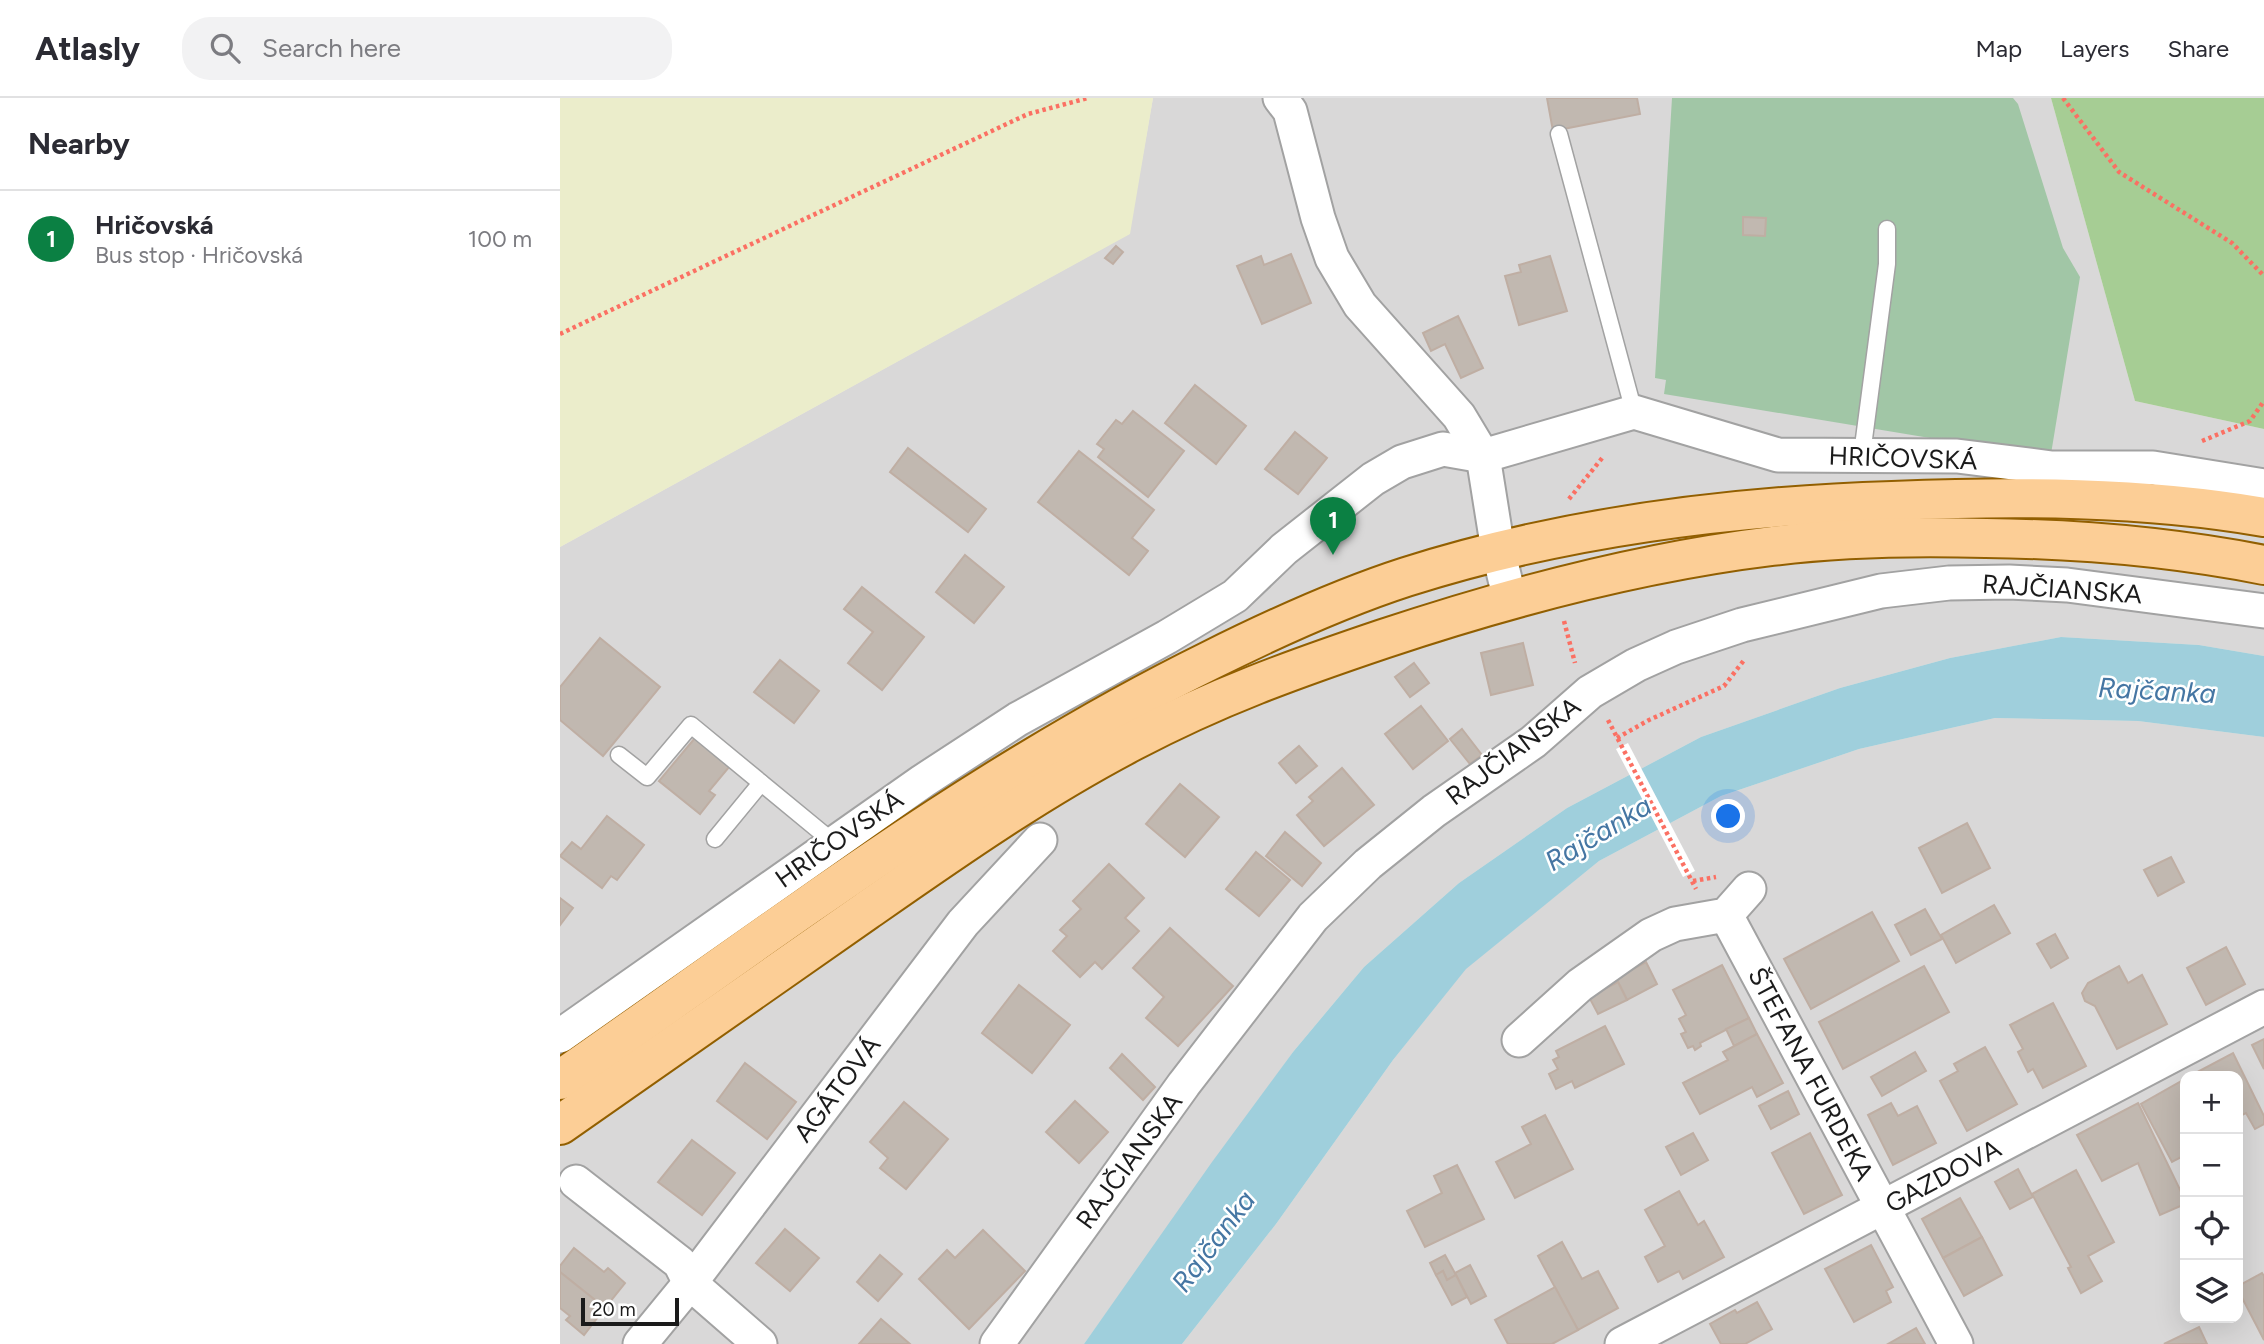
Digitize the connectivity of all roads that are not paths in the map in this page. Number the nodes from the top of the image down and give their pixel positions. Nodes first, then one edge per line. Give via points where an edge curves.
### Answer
1 (1279, 98) edge
2 (1559, 134) dead end
3 (1888, 229) dead end
4 (1634, 412) junction
5 (1862, 454) junction
6 (1483, 456) junction
7 (2264, 486) edge
8 (2264, 517) edge
9 (1498, 550) junction
10 (2264, 565) edge
11 (1510, 600) junction
12 (2264, 611) edge
13 (620, 755) dead end
14 (761, 783) junction
15 (715, 839) dead end
16 (1040, 840) dead end
17 (833, 842) junction
18 (1749, 889) dead end
19 (1726, 915) junction
20 (2264, 1007) edge
21 (560, 1036) edge
22 (1519, 1040) dead end
23 (560, 1080) edge
24 (560, 1125) edge
25 (576, 1181) dead end
26 (1884, 1208) junction
27 (690, 1283) junction
28 (640, 1344) edge
29 (760, 1344) edge
30 (997, 1344) edge
31 (1622, 1344) edge
32 (1956, 1344) edge

1 - 6 street via 1290,111 1332,258 1360,305 1459,416
2 - 4 lane
3 - 5 lane
4 - 5 street, HRIČOVSKÁ via 1778,455
4 - 6 street, HRIČOVSKÁ
5 - 7 street, HRIČOVSKÁ via 1957,456 2052,468 2153,468
6 - 9 street
6 - 17 street, HRIČOVSKÁ via 1443,449 1382,473 1284,550 1235,596 1018,719
8 - 9 main road, HRIČOVSKÁ via 2082,500 1848,502 1706,514
9 - 11 street
9 - 23 main road, HRIČOVSKÁ via 1312,612 1106,713 907,839
10 - 11 main road via 2076,540 1853,539 1712,554
11 - 24 main road via 1267,678 1129,743 976,836
12 - 30 street, RAJČIANSKA via 2067,585 1935,584 1881,591 1742,625 1636,665 1590,692 1534,741 1434,811 1368,864 1313,917 1184,1084
13 - 14 lane via 648,777 691,725
14 - 15 lane
14 - 17 lane
16 - 27 street, AGÁTOVÁ via 963,923
17 - 21 street, HRIČOVSKÁ
18 - 19 street
19 - 22 street via 1675,924 1651,935 1580,985
19 - 26 street, ŠTEFANA FURDEKA
20 - 26 street, GAZDOVA
25 - 27 street via 680,1263
26 - 31 street, GAZDOVA
26 - 32 street, ŠTEFANA FURDEKA
27 - 28 street, AGÁTOVÁ
27 - 29 street

